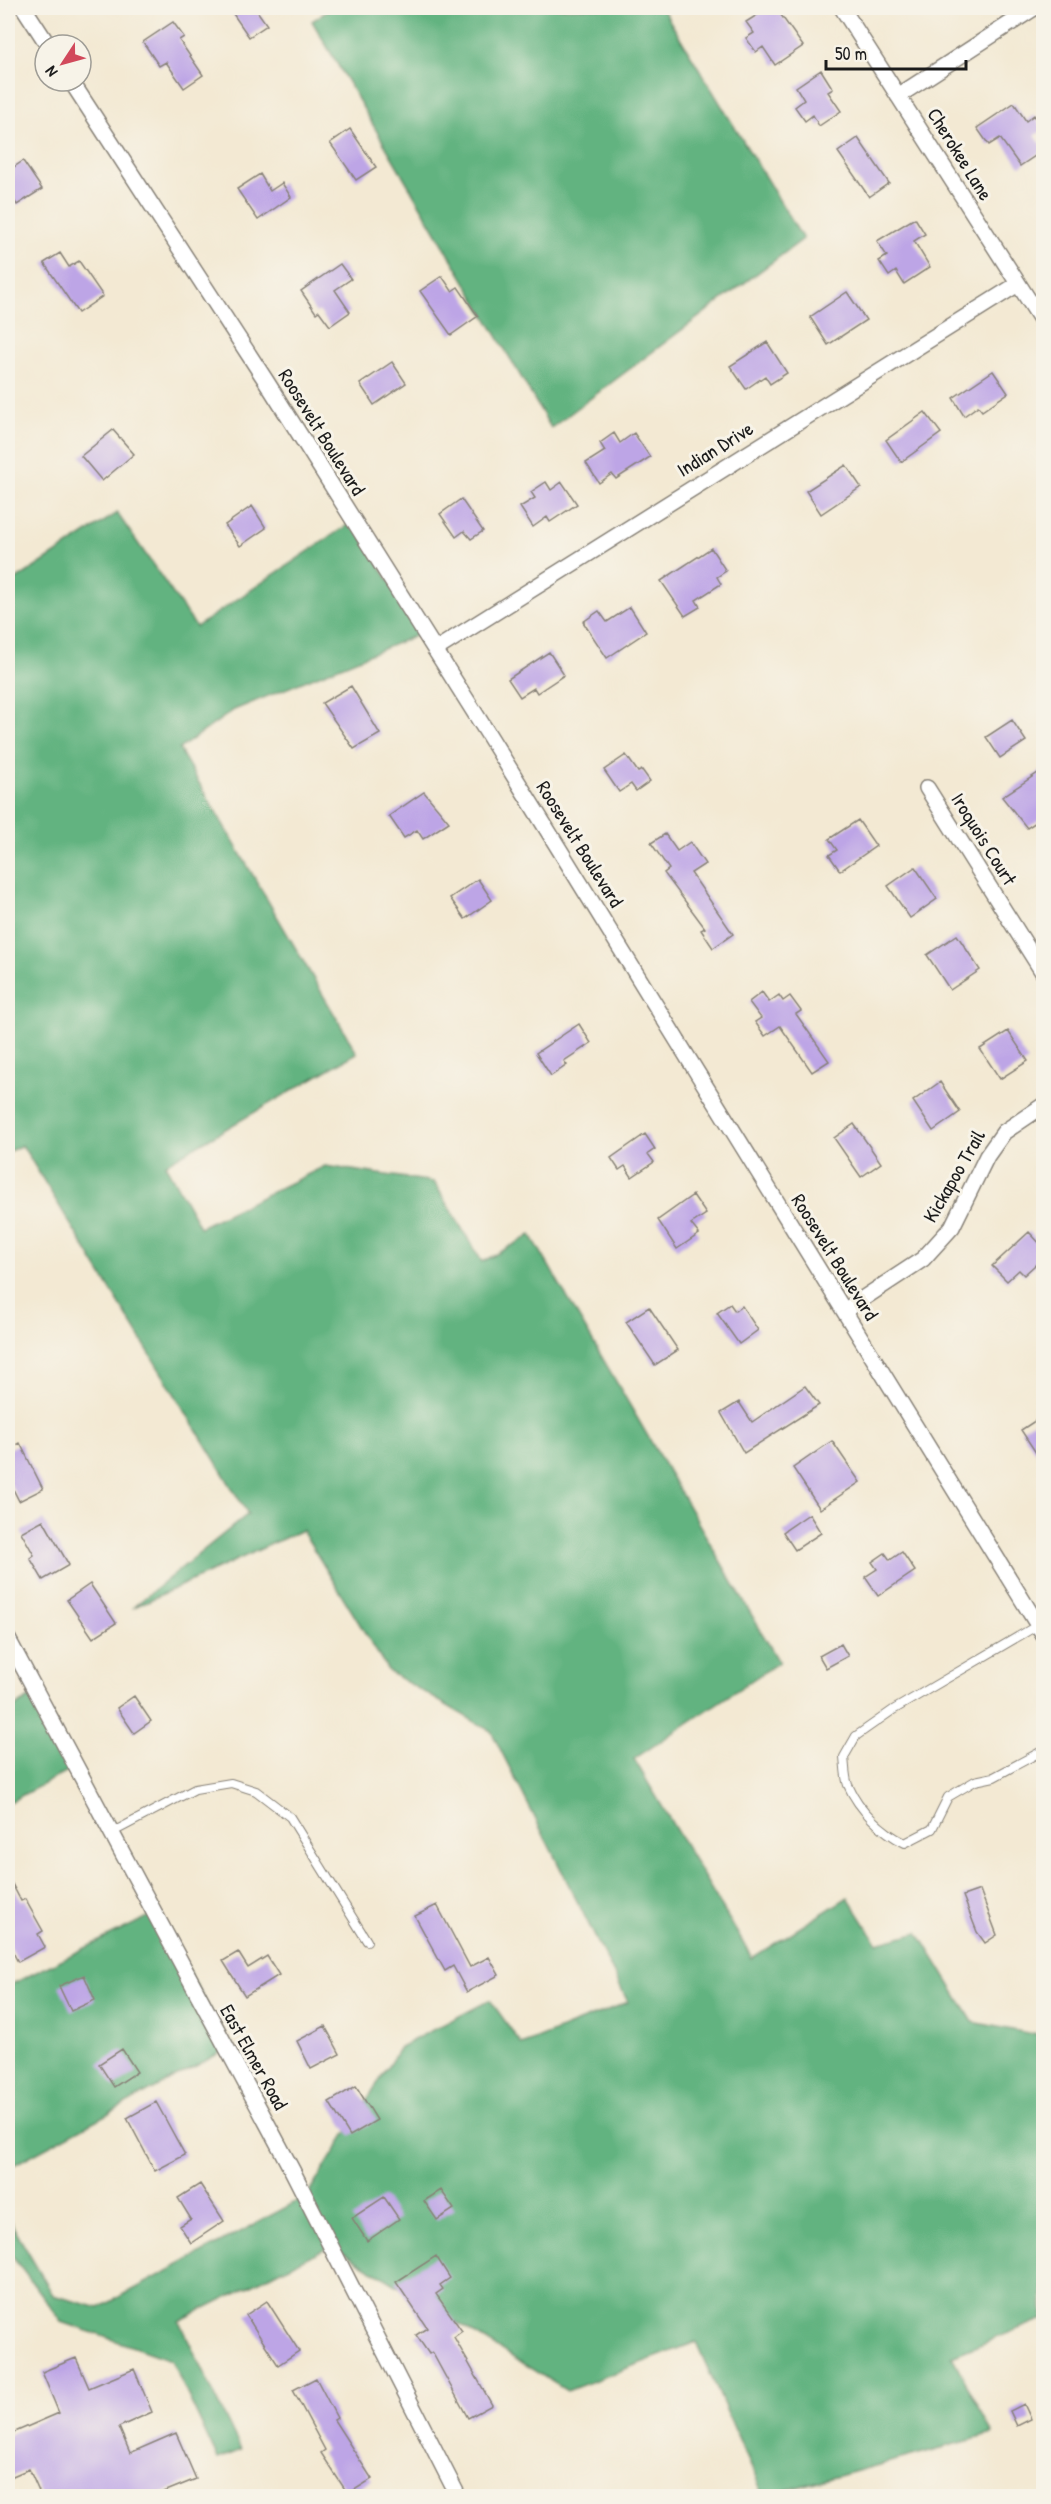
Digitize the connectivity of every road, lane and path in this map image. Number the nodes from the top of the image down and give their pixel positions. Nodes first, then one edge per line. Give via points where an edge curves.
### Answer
1 (24, 8) edge
2 (842, 8) edge
3 (1034, 8) edge
4 (40, 33) edge
5 (79, 93) edge
6 (898, 96) junction
7 (1018, 284) junction
8 (1044, 324) edge
9 (435, 650) junction
10 (927, 788) dead end
11 (1044, 974) edge
12 (1044, 1105) edge
13 (844, 1311) junction
14 (1041, 1630) edge
15 (8, 1639) edge
16 (1044, 1750) edge
17 (110, 1833) junction
18 (367, 1941) dead end
19 (458, 2496) edge

1 - 4 street
2 - 6 street, Cherokee Lane
3 - 6 street
5 - 9 street, Roosevelt Boulevard
6 - 7 street, Cherokee Lane
7 - 8 street, Cherokee Lane
7 - 9 street, Indian Drive
9 - 13 street, Roosevelt Boulevard
10 - 11 street, Iroquois Court
12 - 13 street, Kickapoo Trail via 1004,1132 987,1156 952,1227 923,1259
13 - 14 street, Roosevelt Boulevard
14 - 16 lane via 892,1710 856,1736 844,1756 848,1785 872,1819 888,1835 905,1843 932,1829 948,1797 975,1780 994,1777
15 - 17 street, East Elmer Road
17 - 18 lane via 195,1789 231,1783 256,1791 290,1817
17 - 19 street, East Elmer Road via 292,2170

